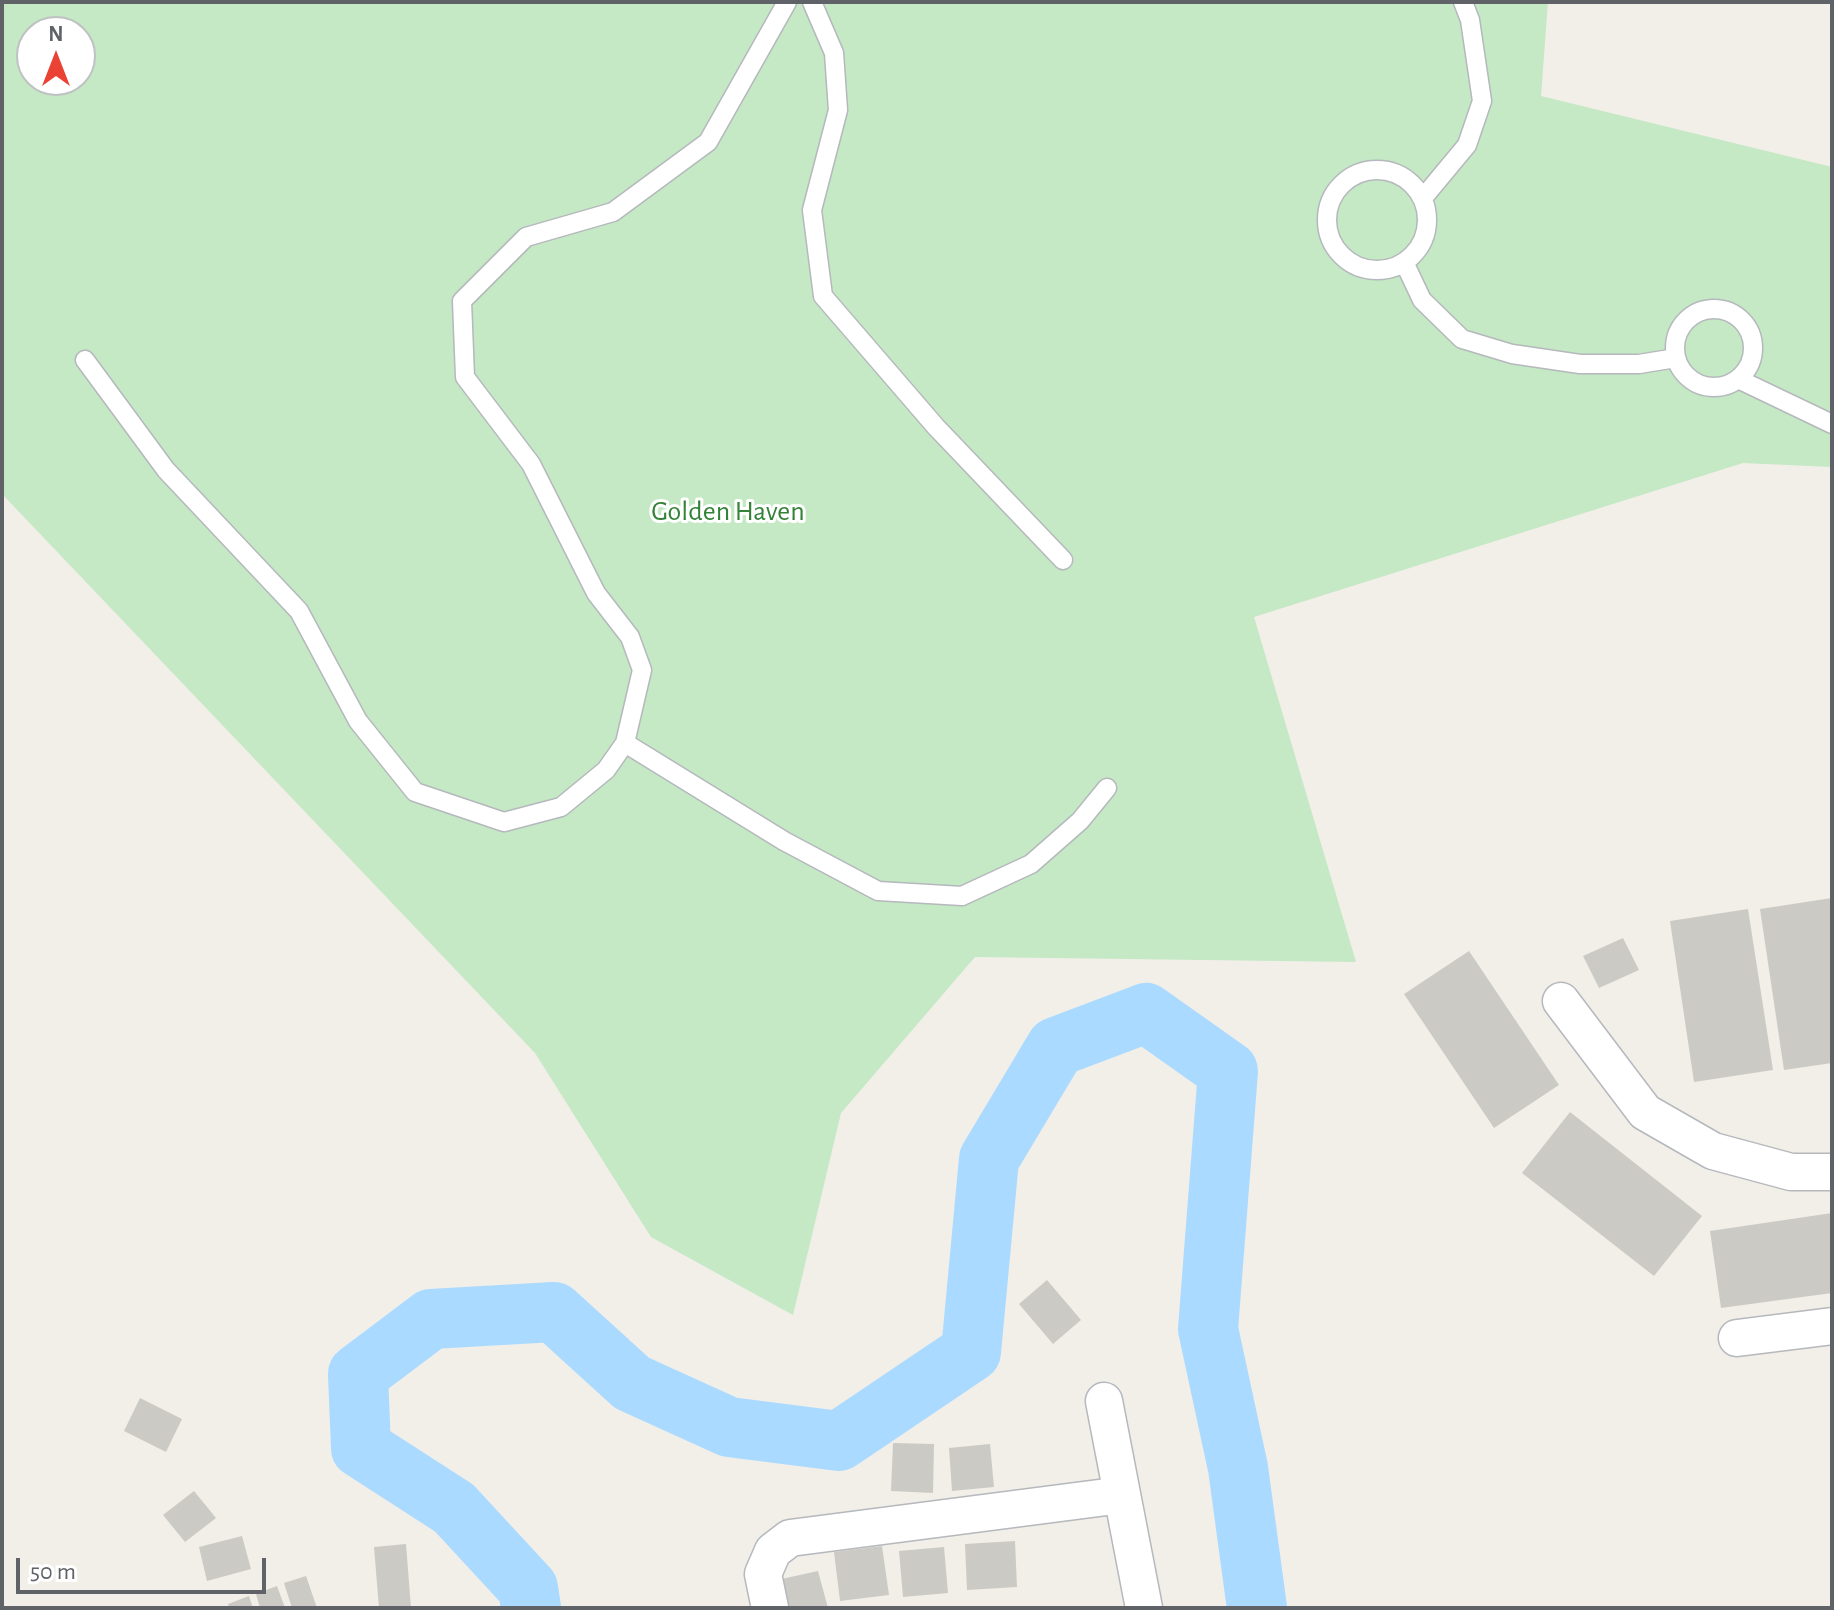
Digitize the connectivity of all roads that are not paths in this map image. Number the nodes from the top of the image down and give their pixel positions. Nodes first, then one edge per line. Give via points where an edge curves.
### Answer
1 (787, 2) edge
2 (812, 2) edge
3 (1463, 2) edge
4 (1423, 198) junction
5 (1404, 262) junction
6 (1676, 358) junction
7 (85, 360) dead end
8 (1738, 379) junction
9 (1832, 424) edge
10 (1063, 560) dead end
11 (625, 743) junction
12 (1107, 788) dead end
13 (1561, 1001) dead end
14 (1832, 1172) edge
15 (1832, 1326) edge
16 (1737, 1338) dead end
17 (1104, 1401) dead end
18 (1122, 1495) junction
19 (770, 1608) edge
20 (1144, 1608) edge

1 - 11 lane via 708,142 613,212 526,237 462,301 465,377 531,464 596,593 630,637 642,670
2 - 10 lane via 834,53 838,110 812,210 823,296 936,427
3 - 4 lane via 1482,101 1467,145
4 - 5 lane via 1427,226
4 - 5 lane via 1404,176 1376,169 1348,177 1329,200 1327,229 1339,254 1363,268 1392,268
5 - 6 lane via 1422,300 1462,339 1512,354 1580,364
6 - 8 lane via 1687,377 1707,386
6 - 8 lane via 1676,335 1689,317 1711,309 1733,313 1749,328 1754,350
7 - 11 lane via 166,470 299,611 358,721 415,792 504,822 561,807 606,770
8 - 9 lane
11 - 12 lane via 784,841 878,891 962,896 1031,864 1080,821
13 - 14 street via 1645,1112 1713,1151 1791,1172
15 - 16 street
17 - 18 street
18 - 19 street via 790,1538 773,1551 763,1574
18 - 20 street

